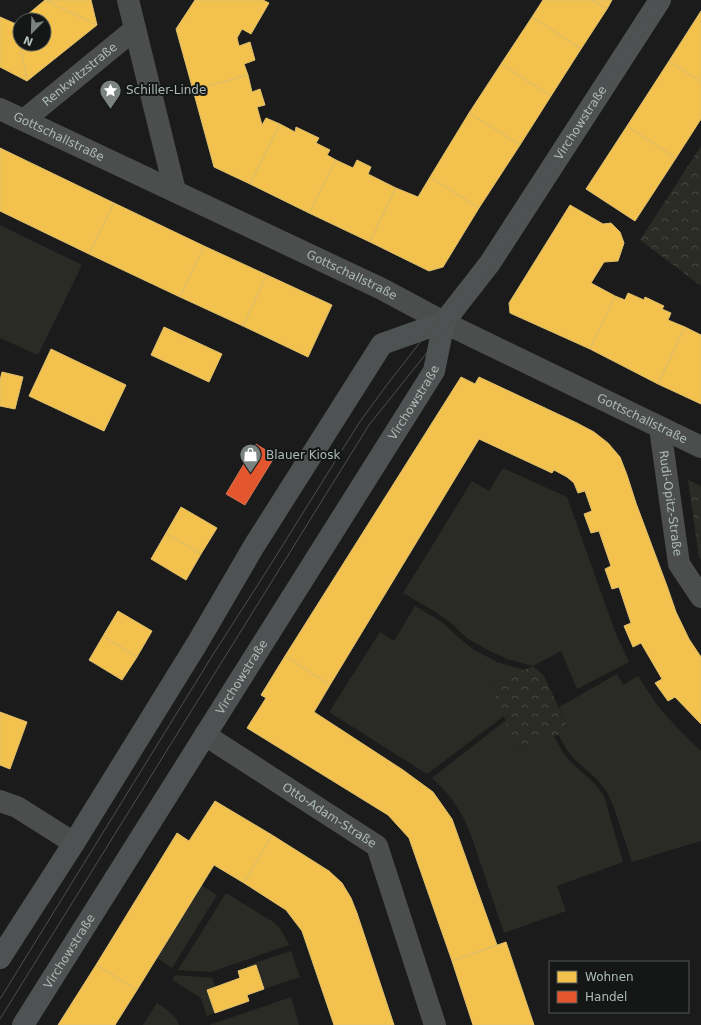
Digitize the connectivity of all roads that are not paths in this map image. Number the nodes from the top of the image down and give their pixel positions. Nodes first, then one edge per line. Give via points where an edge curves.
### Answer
1 (660, 0) edge
2 (133, 10) edge
3 (0, 109) edge
4 (24, 120) junction
5 (175, 192) junction
6 (444, 322) junction
7 (660, 428) junction
8 (701, 447) edge
9 (701, 597) edge
10 (205, 735) junction
11 (0, 801) edge
12 (74, 843) junction
13 (0, 958) edge
14 (23, 1025) edge
15 (434, 1025) edge

1 - 6 main road, Virchowstraße via 490,263
2 - 4 street, Renkwitzstraße
2 - 5 street
3 - 4 street, Gottschallstraße
4 - 5 street, Gottschallstraße
5 - 6 street, Gottschallstraße via 382,289
6 - 7 street, Gottschallstraße
6 - 10 main road, Virchowstraße via 434,370
6 - 12 main road via 382,344 254,546
7 - 8 street, Gottschallstraße
7 - 9 street, Rudi-Opitz-Straße via 679,564
10 - 14 main road, Virchowstraße
10 - 15 street, Otto-Adam-Straße via 377,846
11 - 12 street via 17,807
12 - 13 main road

